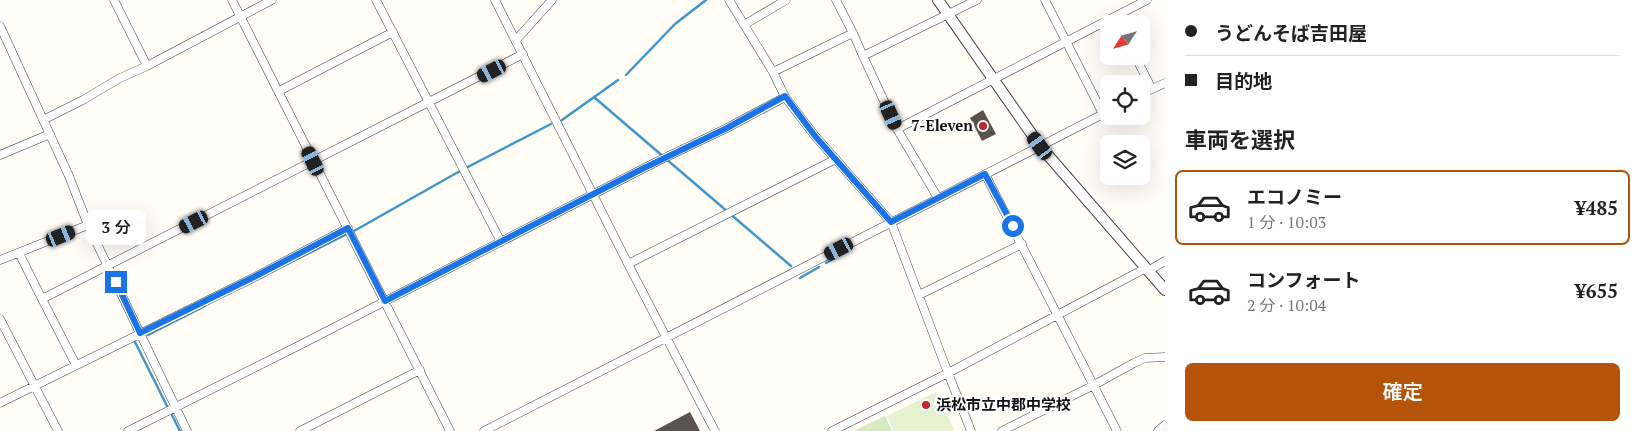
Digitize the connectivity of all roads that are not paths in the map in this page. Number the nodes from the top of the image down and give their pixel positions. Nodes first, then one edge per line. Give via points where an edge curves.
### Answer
1 (114, 0) edge
2 (232, 0) edge
3 (272, 0) edge
4 (376, 0) edge
5 (495, 0) edge
6 (552, 0) edge
7 (729, 0) edge
8 (786, 0) edge
9 (836, 0) edge
10 (938, 0) edge
11 (977, 0) edge
12 (1045, 0) edge
13 (1147, 0) edge
14 (948, 15) junction
15 (1124, 15) edge
16 (240, 17) junction
17 (744, 25) junction
18 (0, 26) edge
19 (1100, 27) edge
20 (393, 32) junction
21 (853, 33) junction
22 (516, 40) junction
23 (1066, 41) junction
24 (523, 54) junction
25 (863, 56) junction
26 (1140, 65) edge
27 (147, 66) junction
28 (773, 72) junction
29 (993, 80) junction
30 (1165, 82) edge
31 (1152, 89) joint
32 (279, 91) junction
33 (785, 96) junction
34 (1100, 101) edge
35 (429, 103) junction
36 (1100, 115) edge
37 (43, 120) junction
38 (897, 129) junction
39 (50, 134) junction
40 (1040, 146) junction
41 (0, 155) edge
42 (836, 159) junction
43 (313, 161) junction
44 (985, 174) junction
45 (593, 194) junction
46 (938, 198) junction
47 (891, 222) junction
48 (88, 225) junction
49 (348, 228) junction
50 (501, 242) junction
51 (1022, 244) junction
52 (19, 253) junction
53 (0, 260) edge
54 (1165, 261) edge
55 (628, 264) junction
56 (108, 266) junction
57 (1147, 270) junction
58 (1165, 290) edge
59 (919, 295) junction
60 (42, 299) junction
61 (385, 301) junction
62 (1057, 314) junction
63 (0, 319) edge
64 (3, 332) edge
65 (140, 333) junction
66 (668, 338) junction
67 (1165, 357) edge
68 (76, 365) junction
69 (420, 370) junction
70 (948, 373) junction
71 (1094, 385) junction
72 (34, 386) junction
73 (0, 403) edge
74 (176, 406) junction
75 (1165, 425) edge
76 (58, 431) edge
77 (128, 431) edge
78 (188, 431) edge
79 (300, 431) edge
80 (450, 431) edge
81 (484, 431) edge
82 (715, 431) edge
83 (832, 431) edge
84 (971, 431) edge
85 (1002, 431) edge
86 (1118, 431) edge
87 (1158, 431) edge

1 - 27 street
2 - 16 street
3 - 16 street
4 - 20 street
5 - 22 street
6 - 22 street
7 - 17 street
8 - 17 street
9 - 21 street
10 - 14 street
11 - 14 street
12 - 23 street
13 - 15 street
14 - 25 street
14 - 29 street
16 - 27 street
16 - 32 street
17 - 28 street
18 - 37 street
19 - 23 street
20 - 32 street
20 - 35 street
21 - 25 street
21 - 28 street
22 - 24 street
23 - 29 street
23 - 34 street
24 - 35 street
24 - 45 street
25 - 38 street
26 - 31 street
27 - 37 street
28 - 33 street
29 - 38 street
29 - 40 street
30 - 31 street
32 - 43 street
33 - 42 street
33 - 45 street
35 - 43 street
35 - 50 street
36 - 40 street
37 - 39 street
38 - 46 street
39 - 41 street
39 - 48 street
40 - 44 street
40 - 57 street
42 - 47 street
42 - 55 street
43 - 49 street
43 - 56 street
44 - 46 street
44 - 51 street
45 - 50 street
45 - 55 street
46 - 47 street
47 - 59 street
47 - 66 street
48 - 52 street
48 - 56 street
49 - 61 street
49 - 65 street
50 - 61 street
51 - 59 street
51 - 62 street
52 - 53 street
52 - 60 street
54 - 57 street
55 - 66 street
56 - 60 street
56 - 65 street
57 - 58 street
57 - 62 street
59 - 70 street
60 - 68 street
61 - 69 street
61 - 74 street
62 - 70 street
62 - 71 street
63 - 64 street
64 - 72 street
65 - 68 street
65 - 74 street
66 - 81 street
66 - 82 street
67 - 71 street via 1145,358
68 - 72 street
69 - 79 street
69 - 80 street
70 - 83 street
70 - 84 street
71 - 85 street
71 - 86 street
72 - 73 street
72 - 76 street
74 - 77 street
74 - 78 street
75 - 87 street

